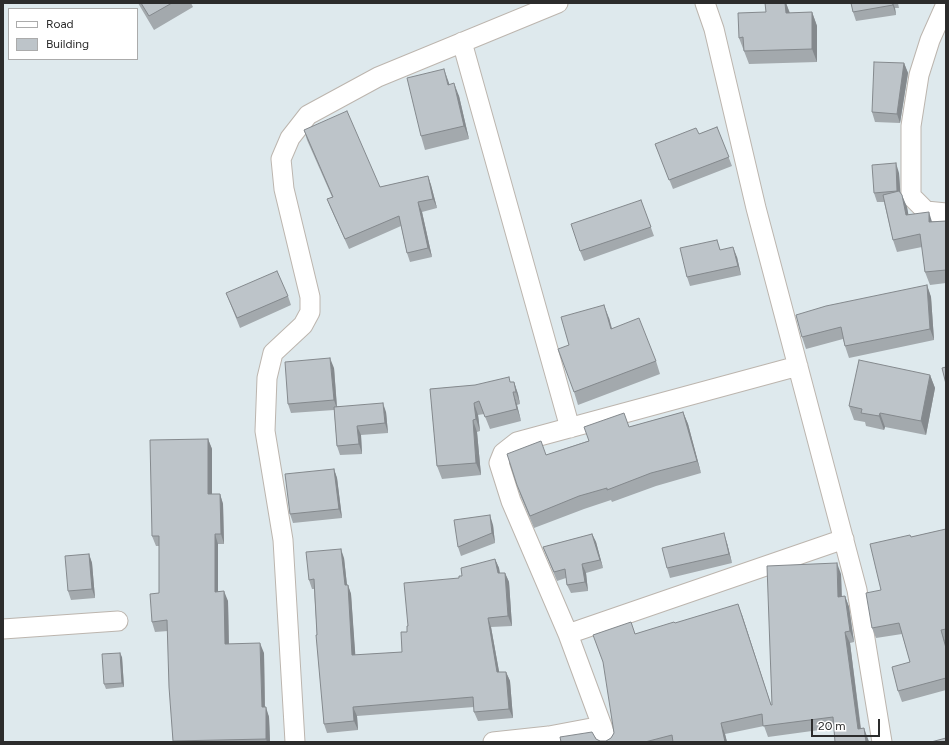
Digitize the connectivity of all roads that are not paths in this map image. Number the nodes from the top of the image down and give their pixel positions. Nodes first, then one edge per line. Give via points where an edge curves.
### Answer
1 (558, 3) edge
2 (705, 3) edge
3 (946, 4) edge
4 (462, 42) junction
5 (946, 213) edge
6 (798, 366) junction
7 (570, 428) junction
8 (844, 539) junction
9 (118, 621) dead end
10 (3, 629) edge
11 (568, 634) junction
12 (605, 734) edge
13 (295, 742) edge
14 (493, 742) edge
15 (882, 742) edge

1 - 4 street
2 - 6 street via 714,29 756,208
3 - 5 street via 930,40 919,75 911,126 911,196 926,211
4 - 7 street
4 - 13 street via 378,77 308,115 290,138 281,159 284,189 310,297 310,312 303,326 273,353 267,378 265,431 283,540
6 - 7 street
6 - 8 street
7 - 11 street via 517,442 503,453 499,463 511,501
8 - 11 street
8 - 15 street via 857,590
9 - 10 street
11 - 12 street
12 - 14 street

